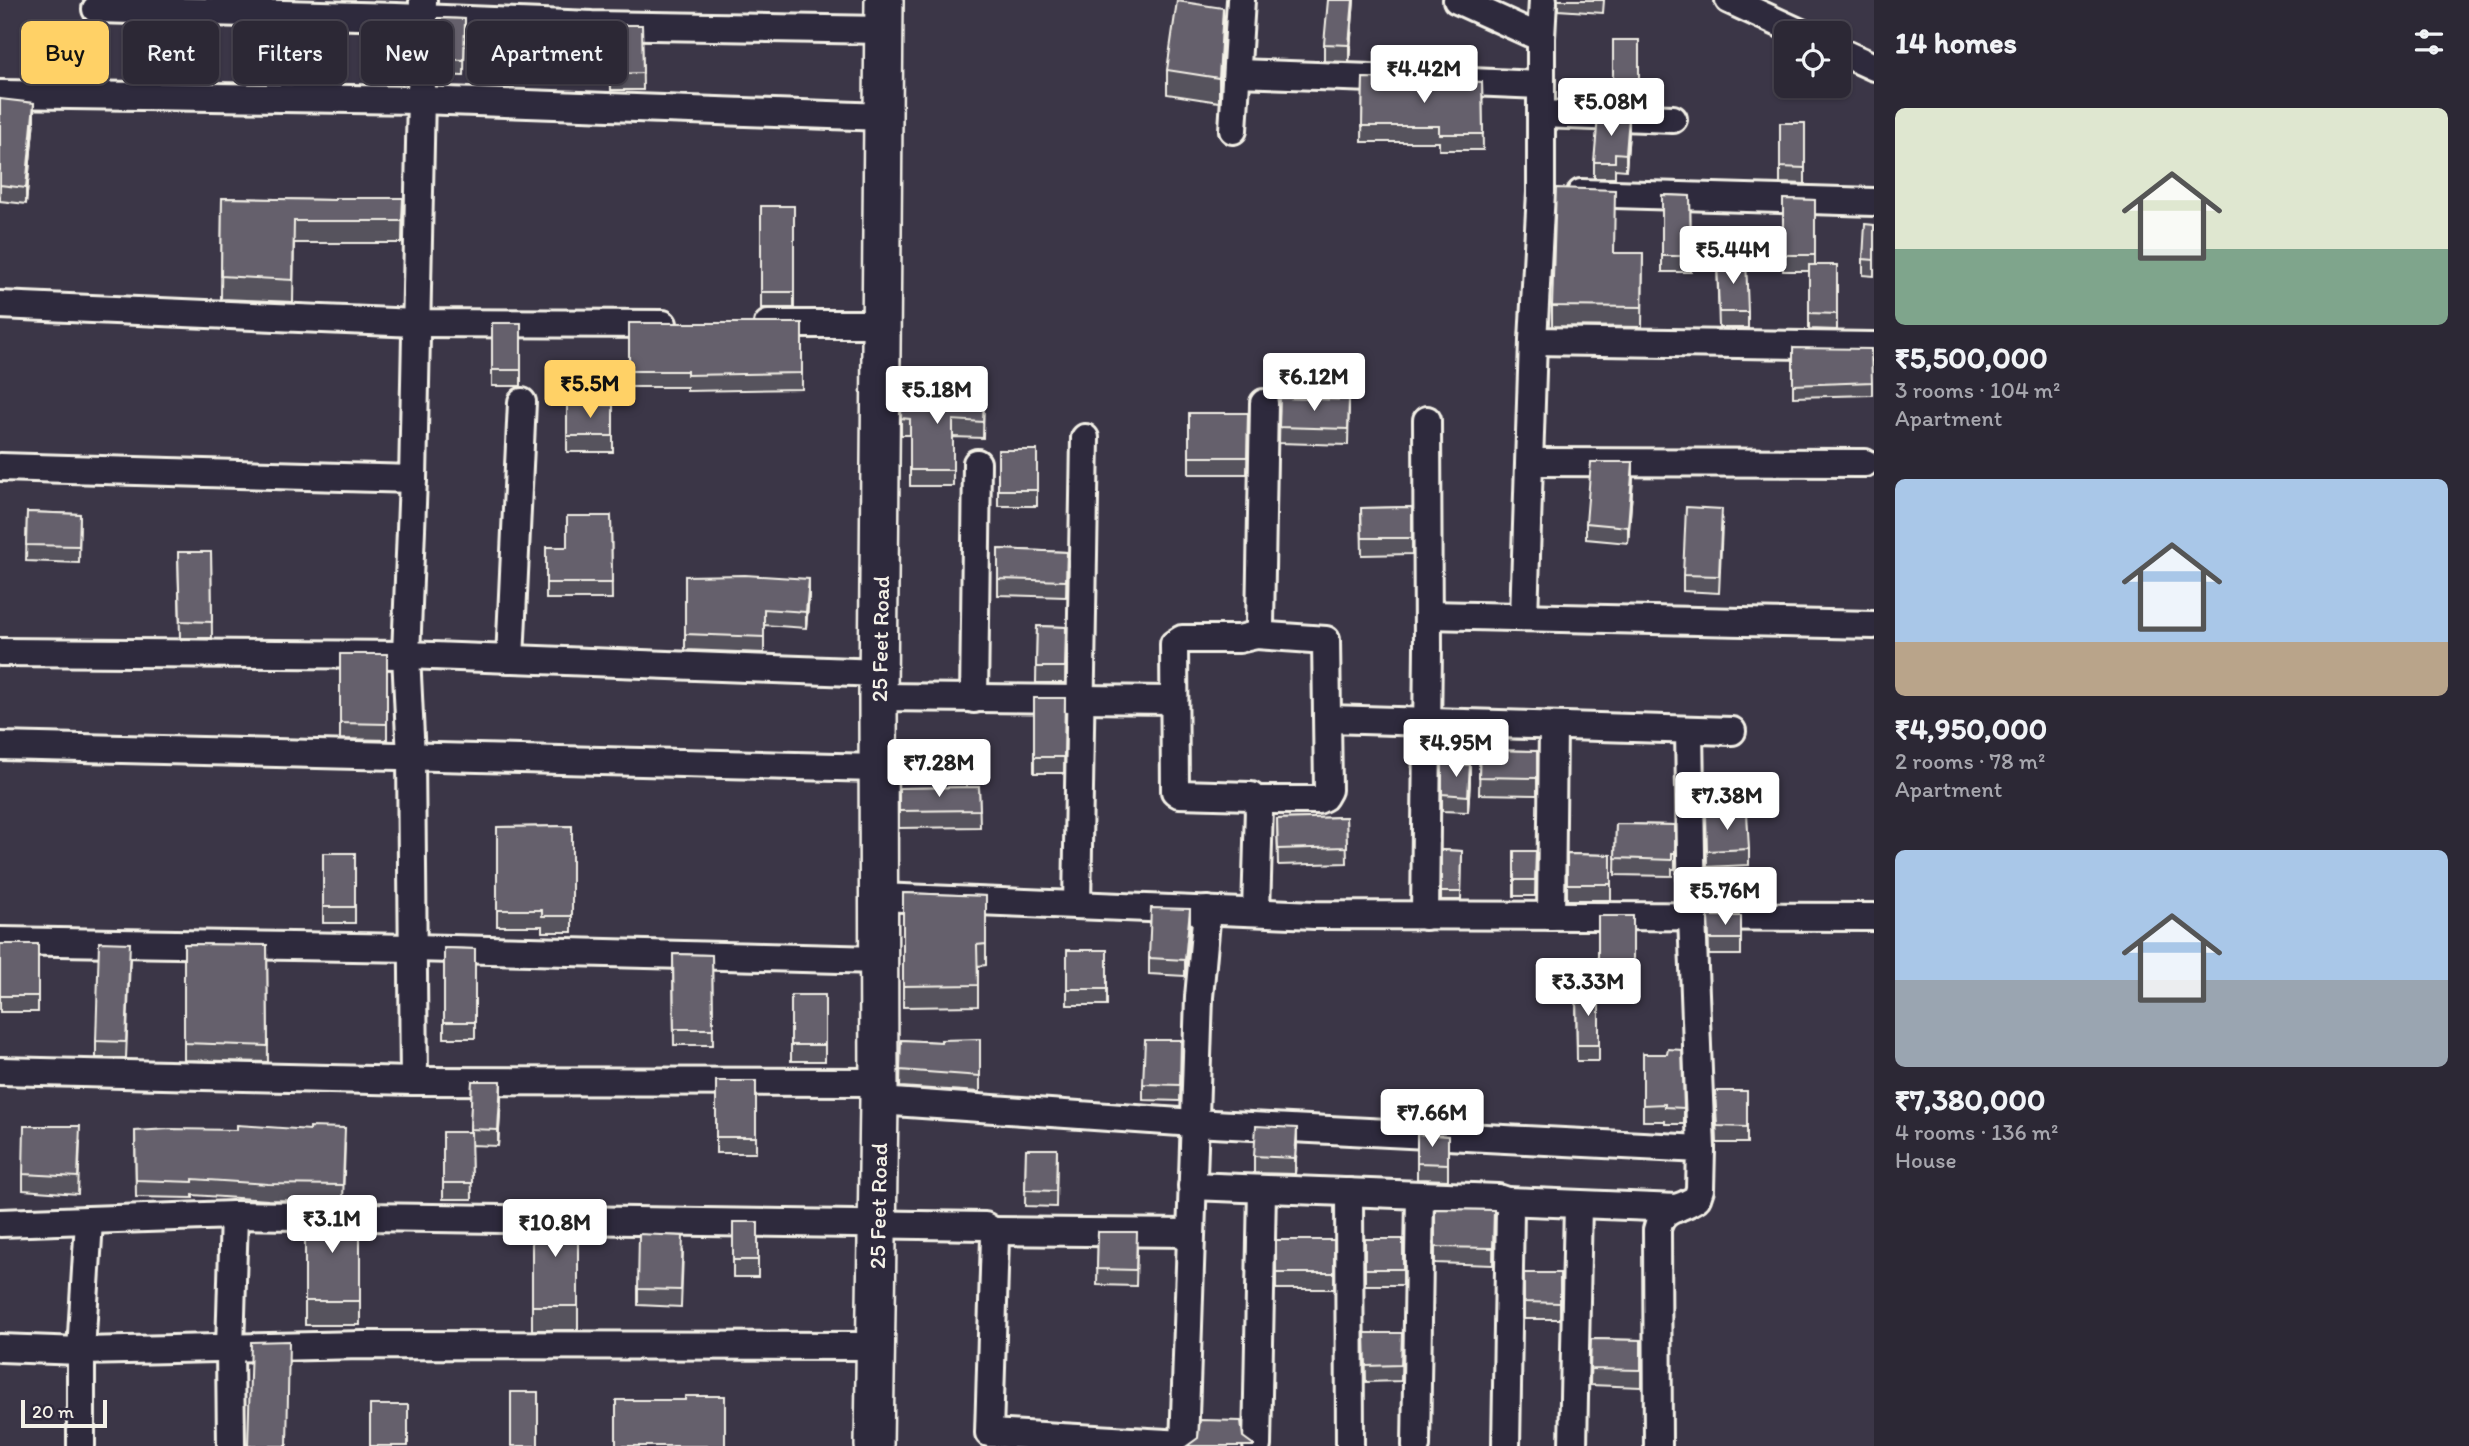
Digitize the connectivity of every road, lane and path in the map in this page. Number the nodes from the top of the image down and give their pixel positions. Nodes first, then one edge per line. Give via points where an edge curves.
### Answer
1 (1241, 0) edge
2 (1457, 0) edge
3 (1542, 0) edge
4 (1729, 0) edge
5 (96, 9) dead end
6 (423, 9) edge
7 (884, 15) edge
8 (1775, 21) edge
9 (1541, 38) junction
10 (1851, 56) edge
11 (1874, 67) edge
12 (1237, 73) junction
13 (1541, 85) junction
14 (0, 94) edge
15 (420, 100) junction
16 (1541, 114) junction
17 (884, 117) junction
18 (1673, 119) dead end
19 (1233, 130) dead end
20 (1541, 192) junction
21 (1874, 202) edge
22 (0, 305) edge
23 (416, 323) junction
24 (691, 324) edge
25 (746, 324) edge
26 (883, 324) junction
27 (1532, 341) junction
28 (1874, 346) edge
29 (522, 402) dead end
30 (1264, 402) dead end
31 (1427, 420) dead end
32 (1085, 438) dead end
33 (1530, 462) junction
34 (977, 463) dead end
35 (1865, 463) dead end
36 (0, 467) edge
37 (413, 479) junction
38 (1428, 615) junction
39 (1524, 617) junction
40 (1874, 625) edge
41 (1256, 635) junction
42 (0, 652) edge
43 (406, 655) junction
44 (510, 659) junction
45 (879, 685) junction
46 (974, 699) junction
47 (1081, 699) junction
48 (1174, 700) junction
49 (1328, 719) junction
50 (1427, 722) junction
51 (1553, 726) junction
52 (1689, 730) junction
53 (1732, 731) dead end
54 (0, 746) edge
55 (411, 757) junction
56 (878, 768) junction
57 (1255, 800) junction
58 (879, 897) junction
59 (1077, 905) junction
60 (1207, 910) junction
61 (1256, 912) junction
62 (1425, 916) junction
63 (1551, 916) junction
64 (1692, 916) junction
65 (1874, 917) edge
66 (0, 941) edge
67 (414, 947) junction
68 (879, 960) junction
69 (0, 1071) edge
70 (414, 1081) junction
71 (879, 1092) junction
72 (1194, 1123) junction
73 (1701, 1149) junction
74 (1192, 1186) junction
75 (1262, 1188) junction
76 (1349, 1192) junction
77 (1420, 1195) junction
78 (1507, 1201) junction
79 (1578, 1204) junction
80 (1677, 1208) junction
81 (234, 1215) junction
82 (89, 1222) junction
83 (0, 1223) edge
84 (877, 1223) junction
85 (993, 1231) junction
86 (1191, 1233) junction
87 (876, 1346) junction
88 (0, 1348) edge
89 (230, 1348) junction
90 (81, 1351) junction
91 (1184, 1445) edge
92 (81, 1446) edge
93 (231, 1446) edge
94 (874, 1446) edge
95 (1258, 1446) edge
96 (1350, 1446) edge
97 (1416, 1446) edge
98 (1506, 1446) edge
99 (1573, 1446) edge
100 (1658, 1446) edge

1 - 12 street
2 - 9 street
3 - 9 street
4 - 8 street
5 - 6 street
6 - 7 street via 592,25
6 - 15 street
7 - 17 street, 25 Feet Road
9 - 13 street
10 - 11 street
12 - 13 street
12 - 19 street
13 - 16 street
14 - 15 street
15 - 17 street
15 - 23 street
16 - 18 street
16 - 20 street
17 - 26 street, 25 Feet Road
20 - 21 street
20 - 27 street
22 - 23 street
23 - 24 street
23 - 37 street
25 - 26 street
26 - 45 street, 25 Feet Road
27 - 28 street
27 - 33 street
29 - 44 street
30 - 41 street via 1260,625
31 - 38 street
32 - 47 street
33 - 35 street
33 - 39 street
34 - 46 street
36 - 37 street
37 - 43 street
38 - 39 street
38 - 50 street
39 - 40 street
41 - 48 street via 1182,639 1174,644
41 - 49 street via 1326,640
42 - 43 street
43 - 44 street
43 - 55 street
44 - 45 street
45 - 46 street
45 - 56 street, 25 Feet Road
46 - 47 street
47 - 48 street
47 - 59 street
48 - 57 street via 1175,791 1251,796
49 - 50 street
49 - 57 street via 1328,790 1324,797
50 - 51 street
50 - 62 street
51 - 52 street
51 - 63 street
52 - 53 street
52 - 64 street
54 - 55 street
55 - 56 street
55 - 67 street
56 - 58 street, 25 Feet Road
57 - 61 street via 1259,808
58 - 59 street
58 - 68 street, 25 Feet Road
59 - 60 street
60 - 61 street
60 - 72 street
61 - 62 street
62 - 63 street
63 - 64 street
64 - 65 street
64 - 73 street
66 - 67 street
67 - 68 street
67 - 70 street
68 - 71 street, 25 Feet Road
69 - 70 street
70 - 71 street
71 - 72 street
71 - 84 street, 25 Feet Road
72 - 73 street
72 - 74 street
73 - 80 street via 1697,1198
74 - 75 street
74 - 86 street
75 - 76 street
75 - 95 street
76 - 77 street
76 - 96 street
77 - 78 street
77 - 97 street
78 - 79 street
78 - 98 street
79 - 80 street
79 - 99 street
80 - 100 street via 1664,1214 1657,1230
81 - 82 street
81 - 84 street
81 - 89 street
82 - 83 street
82 - 90 street
84 - 85 street via 985,1226
84 - 87 street, 25 Feet Road
85 - 86 street
85 - 91 street via 989,1433
86 - 91 street
87 - 89 street
87 - 94 street, 25 Feet Road
88 - 90 street
89 - 90 street
89 - 93 street
90 - 92 street

